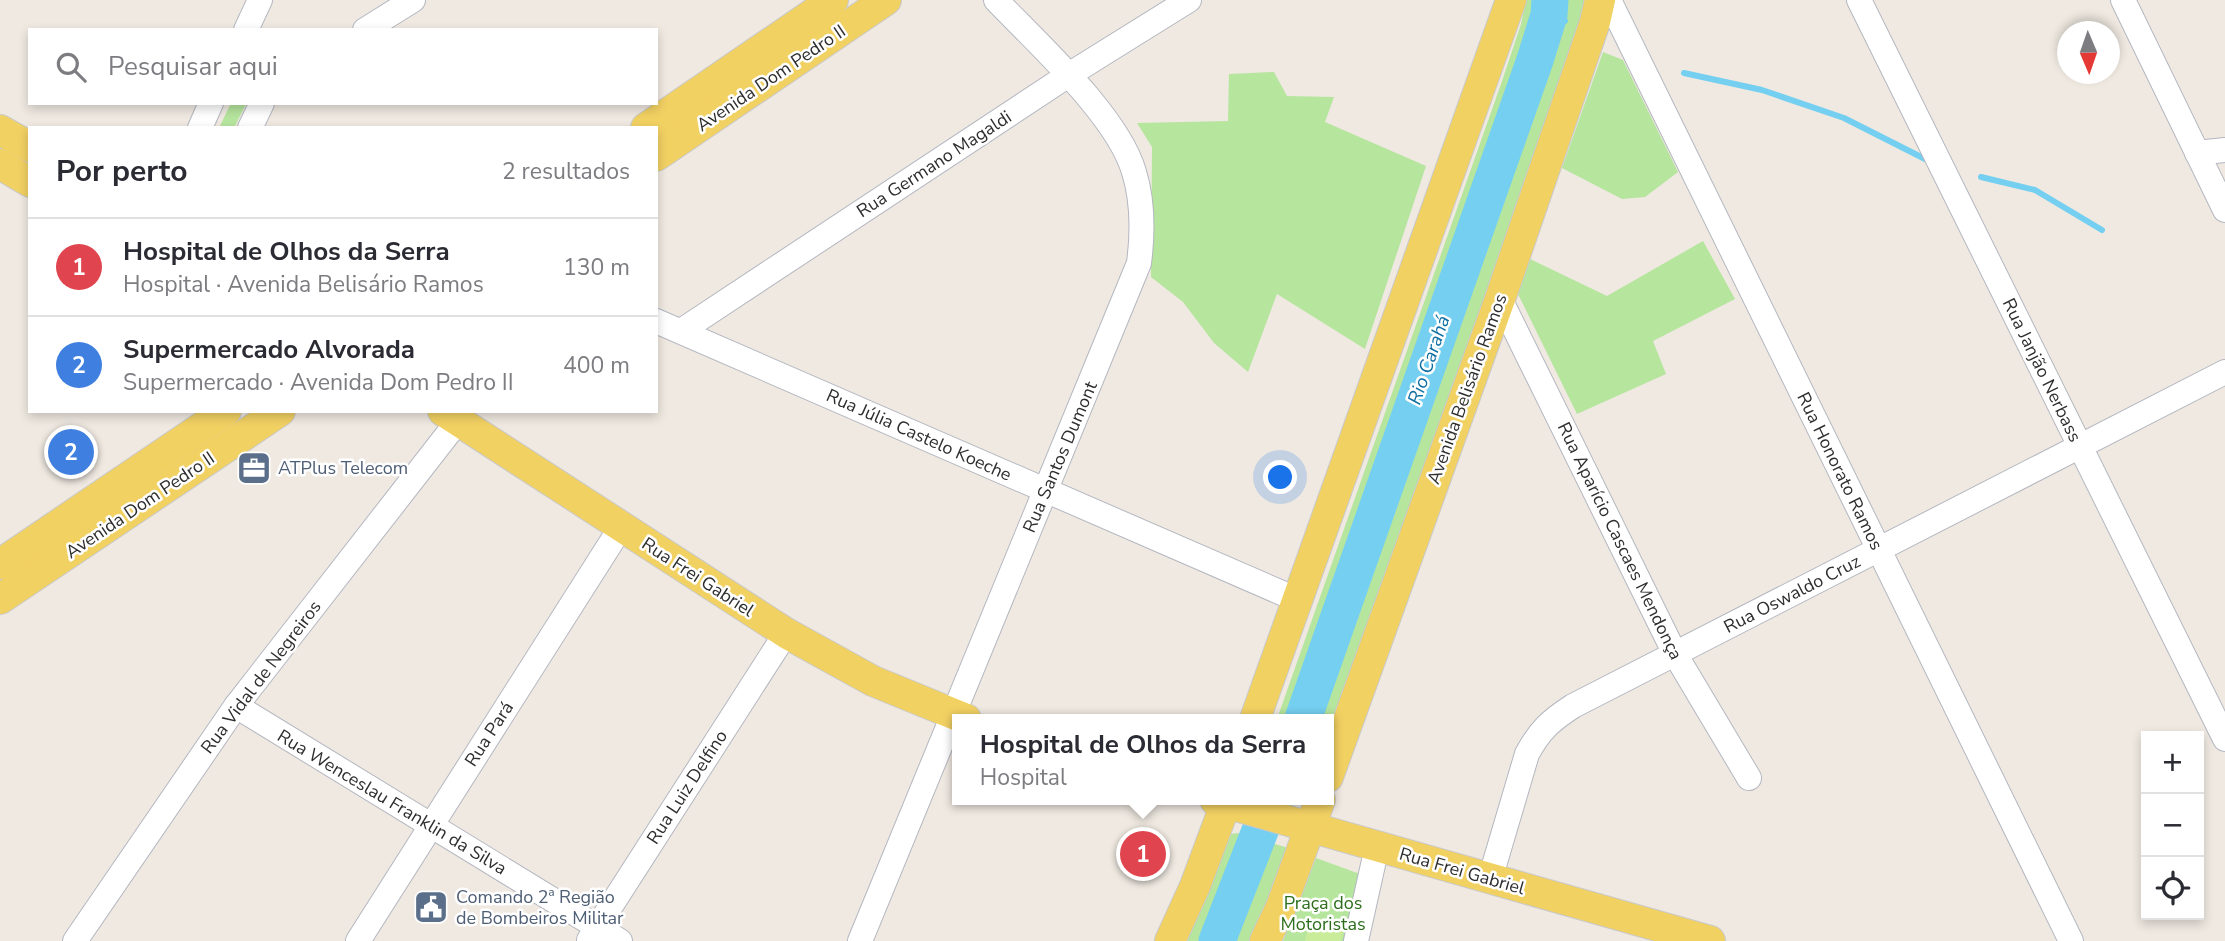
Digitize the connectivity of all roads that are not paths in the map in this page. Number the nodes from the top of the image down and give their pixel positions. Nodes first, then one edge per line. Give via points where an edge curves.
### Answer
1 (260, 0) edge
2 (413, 0) edge
3 (886, 0) edge
4 (996, 0) edge
5 (1189, 0) edge
6 (1511, 0) edge
7 (1600, 0) edge
8 (1609, 0) edge
9 (1859, 0) edge
10 (2123, 0) edge
11 (817, 4) edge
12 (247, 28) edge
13 (368, 28) edge
14 (1068, 76) junction
15 (210, 105) edge
16 (261, 105) edge
17 (201, 126) edge
18 (251, 126) edge
19 (649, 126) edge
20 (0, 130) edge
21 (28, 146) edge
22 (2225, 149) edge
23 (2197, 153) junction
24 (658, 155) edge
25 (0, 164) edge
26 (28, 180) edge
27 (2225, 210) edge
28 (1500, 299) junction
29 (658, 322) edge
30 (681, 331) junction
31 (2225, 372) edge
32 (223, 413) edge
33 (276, 413) edge
34 (451, 416) edge
35 (2080, 447) junction
36 (1046, 491) junction
37 (621, 527) junction
38 (1879, 550) junction
39 (0, 564) edge
40 (0, 599) edge
41 (1298, 600) junction
42 (786, 633) junction
43 (1675, 654) junction
44 (236, 706) junction
45 (953, 714) edge
46 (961, 714) edge
47 (1257, 714) edge
48 (952, 735) edge
49 (2225, 739) edge
50 (1334, 760) edge
51 (1749, 779) dead end
52 (1227, 805) edge
53 (1234, 805) edge
54 (1317, 805) edge
55 (431, 825) junction
56 (1302, 826) junction
57 (1377, 847) junction
58 (1490, 879) junction
59 (593, 934) edge
60 (75, 941) edge
61 (358, 941) edge
62 (620, 941) edge
63 (860, 941) edge
64 (1170, 941) edge
65 (1265, 941) edge
66 (1356, 941) edge
67 (1710, 941) edge
68 (2071, 941) edge

1 - 12 street
2 - 13 street
3 - 24 main road, Avenida Dom Pedro II
4 - 14 street, Rua Santos Dumont
5 - 14 street, Rua Germano Magaldi
6 - 41 main road
7 - 28 main road, Avenida Belisário Ramos
8 - 38 street, Rua Honorato Ramos
9 - 35 street, Rua Janjão Nerbass
10 - 23 street
11 - 19 main road, Avenida Dom Pedro II
14 - 30 street, Rua Germano Magaldi
14 - 36 street, Rua Santos Dumont via 1122,142 1134,171 1143,235 1130,287
15 - 17 street
16 - 18 street
20 - 21 main road
22 - 23 street
23 - 27 street
25 - 26 main road
28 - 43 street, Rua Aparício Cascaes Mendonça
28 - 50 main road, Avenida Belisário Ramos
29 - 30 street, Rua Júlia Castelo Koeche
30 - 36 street, Rua Júlia Castelo Koeche
31 - 35 street, Rua Oswaldo Cruz
32 - 39 main road, Avenida Dom Pedro II
33 - 40 main road, Avenida Dom Pedro II
34 - 37 main road, Rua Frei Gabriel
34 - 44 street, Rua Vidal de Negreiros
35 - 38 street, Rua Oswaldo Cruz
35 - 49 street, Rua Janjão Nerbass
36 - 41 street, Rua Júlia Castelo Koeche
36 - 46 street, Rua Santos Dumont
37 - 42 main road, Rua Frei Gabriel
37 - 55 street, Rua Pará
38 - 43 street, Rua Oswaldo Cruz
38 - 68 street, Rua Honorato Ramos
41 - 47 main road
42 - 45 main road, Rua Frei Gabriel via 873,681
42 - 59 street, Rua Luiz Delfino
43 - 51 street, Rua Aparício Cascaes Mendonça
43 - 58 street, Rua Oswaldo Cruz via 1573,706 1537,735 1527,754
44 - 55 street, Rua Wenceslau Franklin da Silva
44 - 60 street, Rua Vidal de Negreiros
48 - 63 street, Rua Santos Dumont
52 - 64 main road
53 - 56 main road, Rua Frei Gabriel
54 - 56 main road
55 - 59 street, Rua Wenceslau Franklin da Silva
55 - 61 street, Rua Pará
56 - 57 main road, Rua Frei Gabriel
56 - 65 main road via 1281,907
57 - 58 main road, Rua Frei Gabriel
57 - 66 street
58 - 67 main road, Rua Frei Gabriel
59 - 62 street, Rua Wenceslau Franklin da Silva

